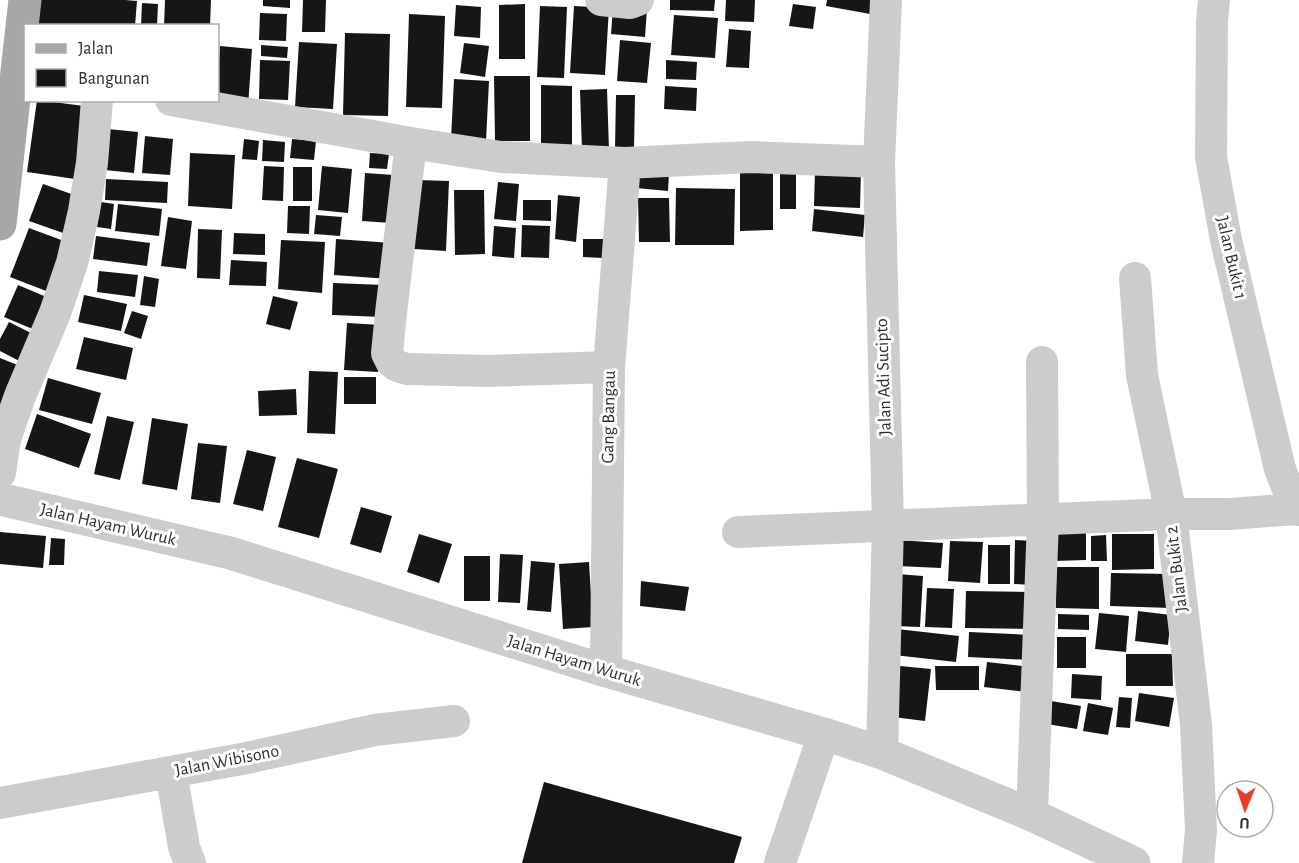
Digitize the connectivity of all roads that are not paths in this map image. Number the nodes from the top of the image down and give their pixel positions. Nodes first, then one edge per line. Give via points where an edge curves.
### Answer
1 (26, 0) edge
2 (601, 0) edge
3 (638, 0) edge
4 (886, 0) edge
5 (1214, 0) edge
6 (24, 24) edge
7 (24, 30) edge
8 (21, 75) edge
9 (97, 102) edge
10 (182, 102) edge
11 (411, 143) junction
12 (879, 162) junction
13 (625, 163) junction
14 (0, 224) edge
15 (1135, 278) dead end
16 (1042, 362) dead end
17 (609, 367) junction
18 (0, 473) edge
19 (0, 499) edge
20 (1298, 510) edge
21 (1171, 514) junction
22 (1043, 520) junction
23 (888, 525) junction
24 (738, 532) dead end
25 (606, 671) junction
26 (454, 721) dead end
27 (824, 734) junction
28 (882, 753) junction
29 (171, 772) junction
30 (0, 803) edge
31 (1032, 815) junction
32 (190, 863) edge
33 (780, 863) edge
34 (1134, 863) edge
35 (1198, 863) edge

1 - 6 main road
2 - 3 street
4 - 12 street, Jalan Adi Sucipto
5 - 20 street, Jalan Bukit 1 via 1211,157 1226,240 1280,469
7 - 8 main road
8 - 14 main road
9 - 18 street via 92,162 72,263 5,439
10 - 11 street
11 - 13 street via 501,157
11 - 17 street via 387,353 391,361 407,369 476,371
12 - 13 street via 750,158
12 - 23 street, Jalan Adi Sucipto
13 - 17 street, Gang Bangau
15 - 21 street, Jalan Bukit 2 via 1142,375
16 - 22 street
17 - 25 street, Gang Bangau
19 - 25 street, Jalan Hayam Wuruk via 230,553
20 - 21 street
21 - 22 street
21 - 35 street, Jalan Bukit 2 via 1196,725 1201,830
22 - 23 street
22 - 31 street
23 - 24 street
23 - 28 street, Jalan Adi Sucipto
25 - 27 street, Jalan Hayam Wuruk
26 - 29 street, Jalan Wibisono via 375,730
27 - 28 street, Jalan Hayam Wuruk
27 - 33 street
28 - 31 street, Jalan Hayam Wuruk
29 - 30 street, Jalan Wibisono
29 - 32 street
31 - 34 street, Jalan Hayam Wuruk

